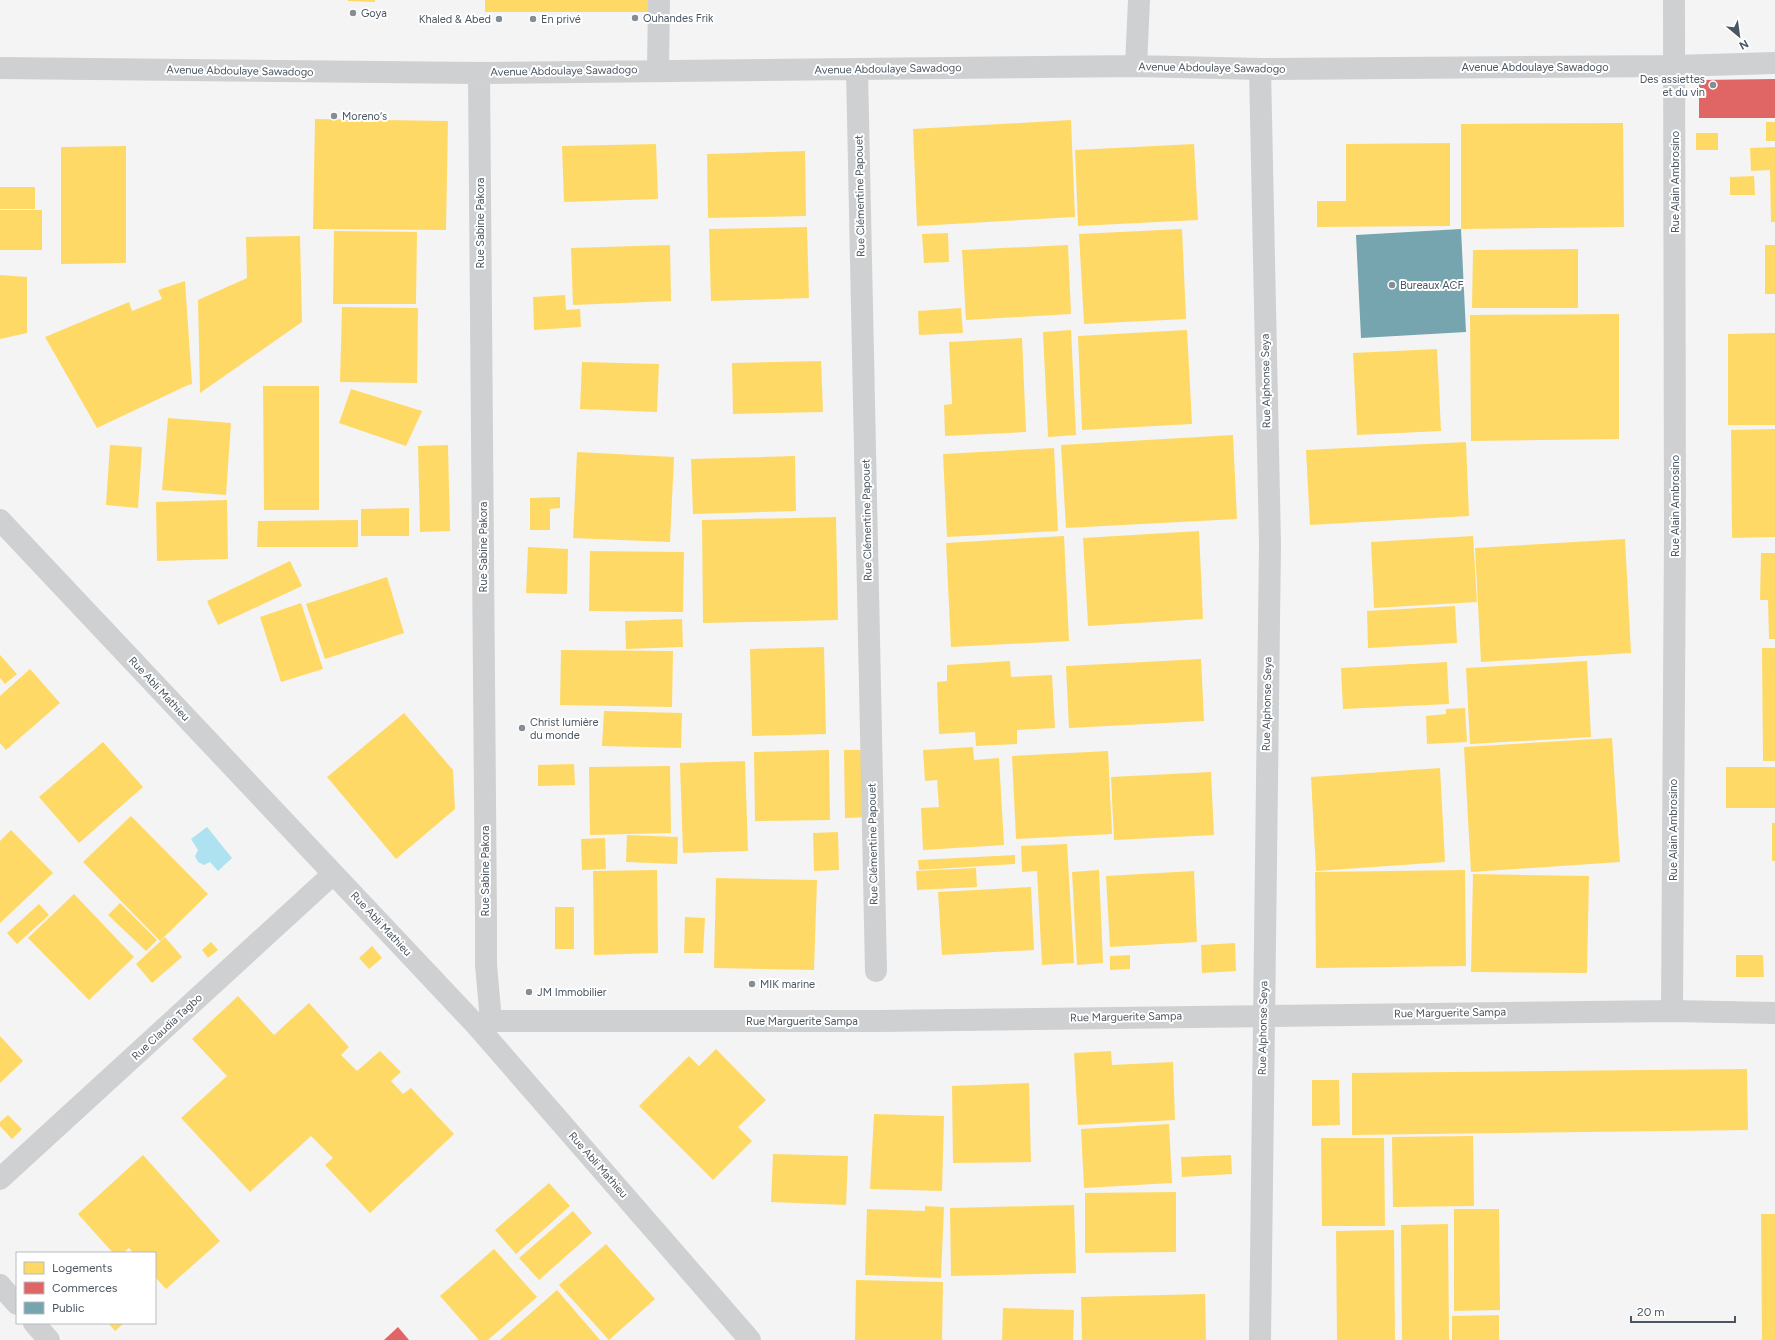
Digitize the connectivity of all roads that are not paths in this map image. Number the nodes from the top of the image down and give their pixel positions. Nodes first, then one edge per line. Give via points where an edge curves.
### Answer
1 (658, 0) edge
2 (1139, 0) edge
3 (1674, 0) edge
4 (1775, 62) edge
5 (1136, 66) junction
6 (1675, 66) junction
7 (0, 68) edge
8 (1260, 69) junction
9 (658, 70) junction
10 (857, 70) junction
11 (479, 73) junction
12 (0, 520) edge
13 (333, 874) junction
14 (876, 971) dead end
15 (1672, 1011) junction
16 (1775, 1012) edge
17 (1263, 1015) junction
18 (484, 1024) junction
19 (0, 1179) edge
20 (0, 1285) edge
21 (16, 1303) edge
22 (35, 1324) edge
23 (50, 1340) edge
24 (750, 1340) edge
25 (1260, 1340) edge

1 - 9 street
2 - 5 street
3 - 6 street, Rue Alain Ambrosino
4 - 6 street, Avenue Abdoulaye Sawadogo
5 - 8 street, Avenue Abdoulaye Sawadogo
5 - 10 street, Avenue Abdoulaye Sawadogo
6 - 8 street, Avenue Abdoulaye Sawadogo
6 - 15 street, Rue Alain Ambrosino
7 - 11 street, Avenue Abdoulaye Sawadogo
8 - 17 street, Rue Alphonse Seya via 1270,544
9 - 10 street, Avenue Abdoulaye Sawadogo
9 - 11 street, Avenue Abdoulaye Sawadogo
10 - 14 street, Rue Clémentine Papouet
11 - 18 street, Rue Sabine Pakora via 486,920
12 - 13 street, Rue Abli Mathieu
13 - 18 street, Rue Abli Mathieu
13 - 19 street, Rue Claudia Tagbo
15 - 16 street, Rue Marguerite Sampa
15 - 17 street, Rue Marguerite Sampa
17 - 18 street, Rue Marguerite Sampa
17 - 25 street, Rue Alphonse Seya
18 - 24 street, Rue Abli Mathieu
20 - 21 street
22 - 23 street

